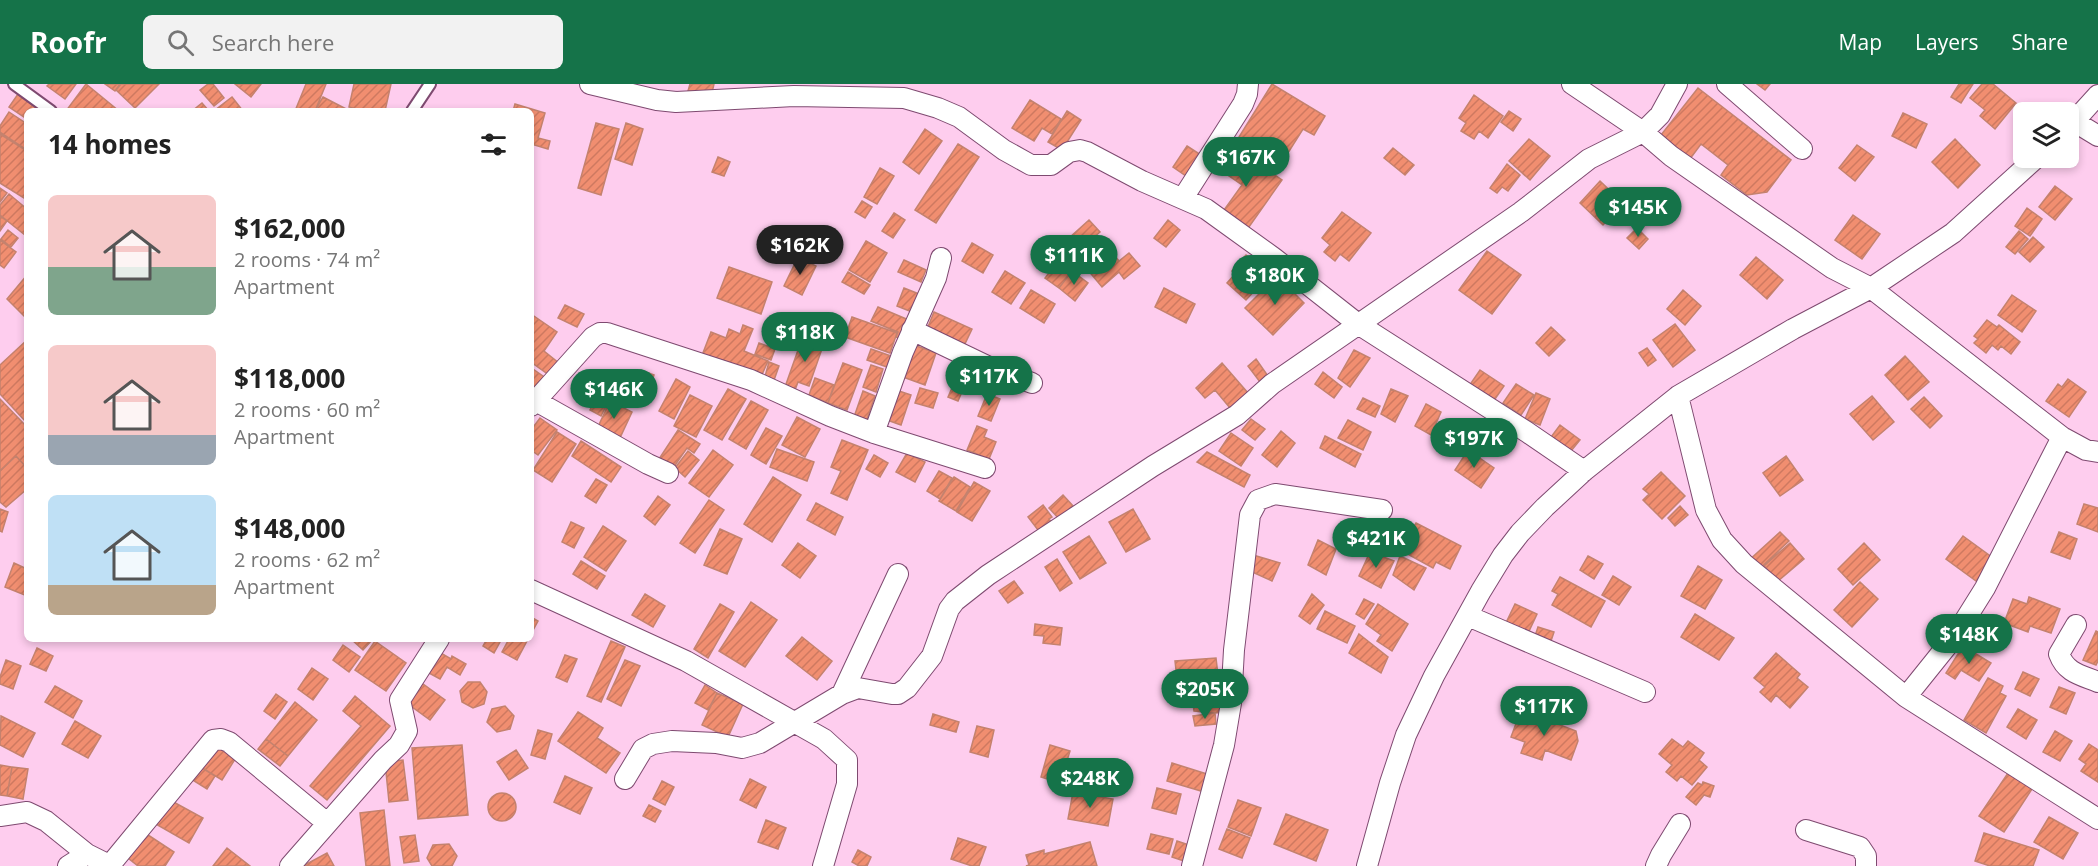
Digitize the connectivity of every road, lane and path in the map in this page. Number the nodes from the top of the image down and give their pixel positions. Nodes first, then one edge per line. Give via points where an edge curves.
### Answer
1 (14, 84) edge
2 (430, 84) edge
3 (590, 84) edge
4 (1248, 84) edge
5 (1572, 84) edge
6 (1677, 84) edge
7 (1727, 84) edge
8 (618, 87) edge
9 (2098, 95) edge
10 (47, 108) edge
11 (414, 108) edge
12 (2079, 117) edge
13 (2079, 128) edge
14 (1643, 132) junction
15 (2098, 136) edge
16 (1802, 148) dead end
17 (2025, 168) edge
18 (1183, 198) junction
19 (941, 258) dead end
20 (1871, 288) junction
21 (1358, 324) junction
22 (912, 330) junction
23 (1032, 383) dead end
24 (1678, 396) junction
25 (534, 404) edge
26 (874, 433) junction
27 (2062, 437) junction
28 (2098, 452) edge
29 (984, 468) dead end
30 (1584, 471) junction
31 (668, 473) dead end
32 (1382, 510) dead end
33 (898, 574) dead end
34 (534, 591) edge
35 (1468, 616) junction
36 (2076, 625) dead end
37 (437, 642) edge
38 (2098, 682) edge
39 (1645, 692) dead end
40 (842, 694) junction
41 (1906, 697) junction
42 (797, 723) junction
43 (625, 779) dead end
44 (0, 816) edge
45 (2098, 817) edge
46 (327, 822) junction
47 (1680, 824) dead end
48 (1806, 830) dead end
49 (87, 854) junction
50 (68, 866) edge
51 (111, 866) edge
52 (290, 866) edge
53 (823, 866) edge
54 (1192, 866) edge
55 (1368, 866) edge
56 (1656, 866) edge
57 (1866, 866) edge

1 - 10 lane
2 - 11 lane
3 - 8 street
4 - 18 street via 1243,104
5 - 14 street
6 - 14 street via 1660,115
7 - 16 street
8 - 18 street via 676,102 794,96 904,98 959,117 1031,165 1051,165 1080,150
9 - 12 street
13 - 15 street
14 - 20 street via 1671,156 1822,261
14 - 21 street via 1589,159 1521,212
17 - 20 street via 1953,233
18 - 21 street via 1206,209
19 - 22 street
20 - 24 street
20 - 27 street
21 - 30 street
21 - 40 street via 1272,384 1237,415 1153,466 955,601 932,656 907,688 898,694 858,688
22 - 23 street
22 - 26 street
24 - 30 street
24 - 41 street via 1706,510 1722,540 1744,564
25 - 26 street via 593,337 607,333 763,384 807,407
25 - 31 street
26 - 29 street
27 - 28 street
27 - 41 street via 1985,588 1955,636
30 - 35 street via 1520,533
32 - 54 street via 1275,494 1258,500 1250,515 1224,745
33 - 40 street
34 - 42 street via 686,661
35 - 39 street
35 - 55 street via 1406,735
36 - 38 street via 2059,654 2068,670
37 - 46 street via 400,699 407,731 399,745
40 - 42 street
41 - 45 street
42 - 43 street via 742,748 683,741 653,744 643,749
42 - 53 street via 824,739 847,760 847,784
44 - 49 street via 27,812 46,821
46 - 51 street via 229,742 213,740
46 - 52 street
47 - 56 street
48 - 57 street via 1860,847 1866,856
49 - 50 street
49 - 51 street

